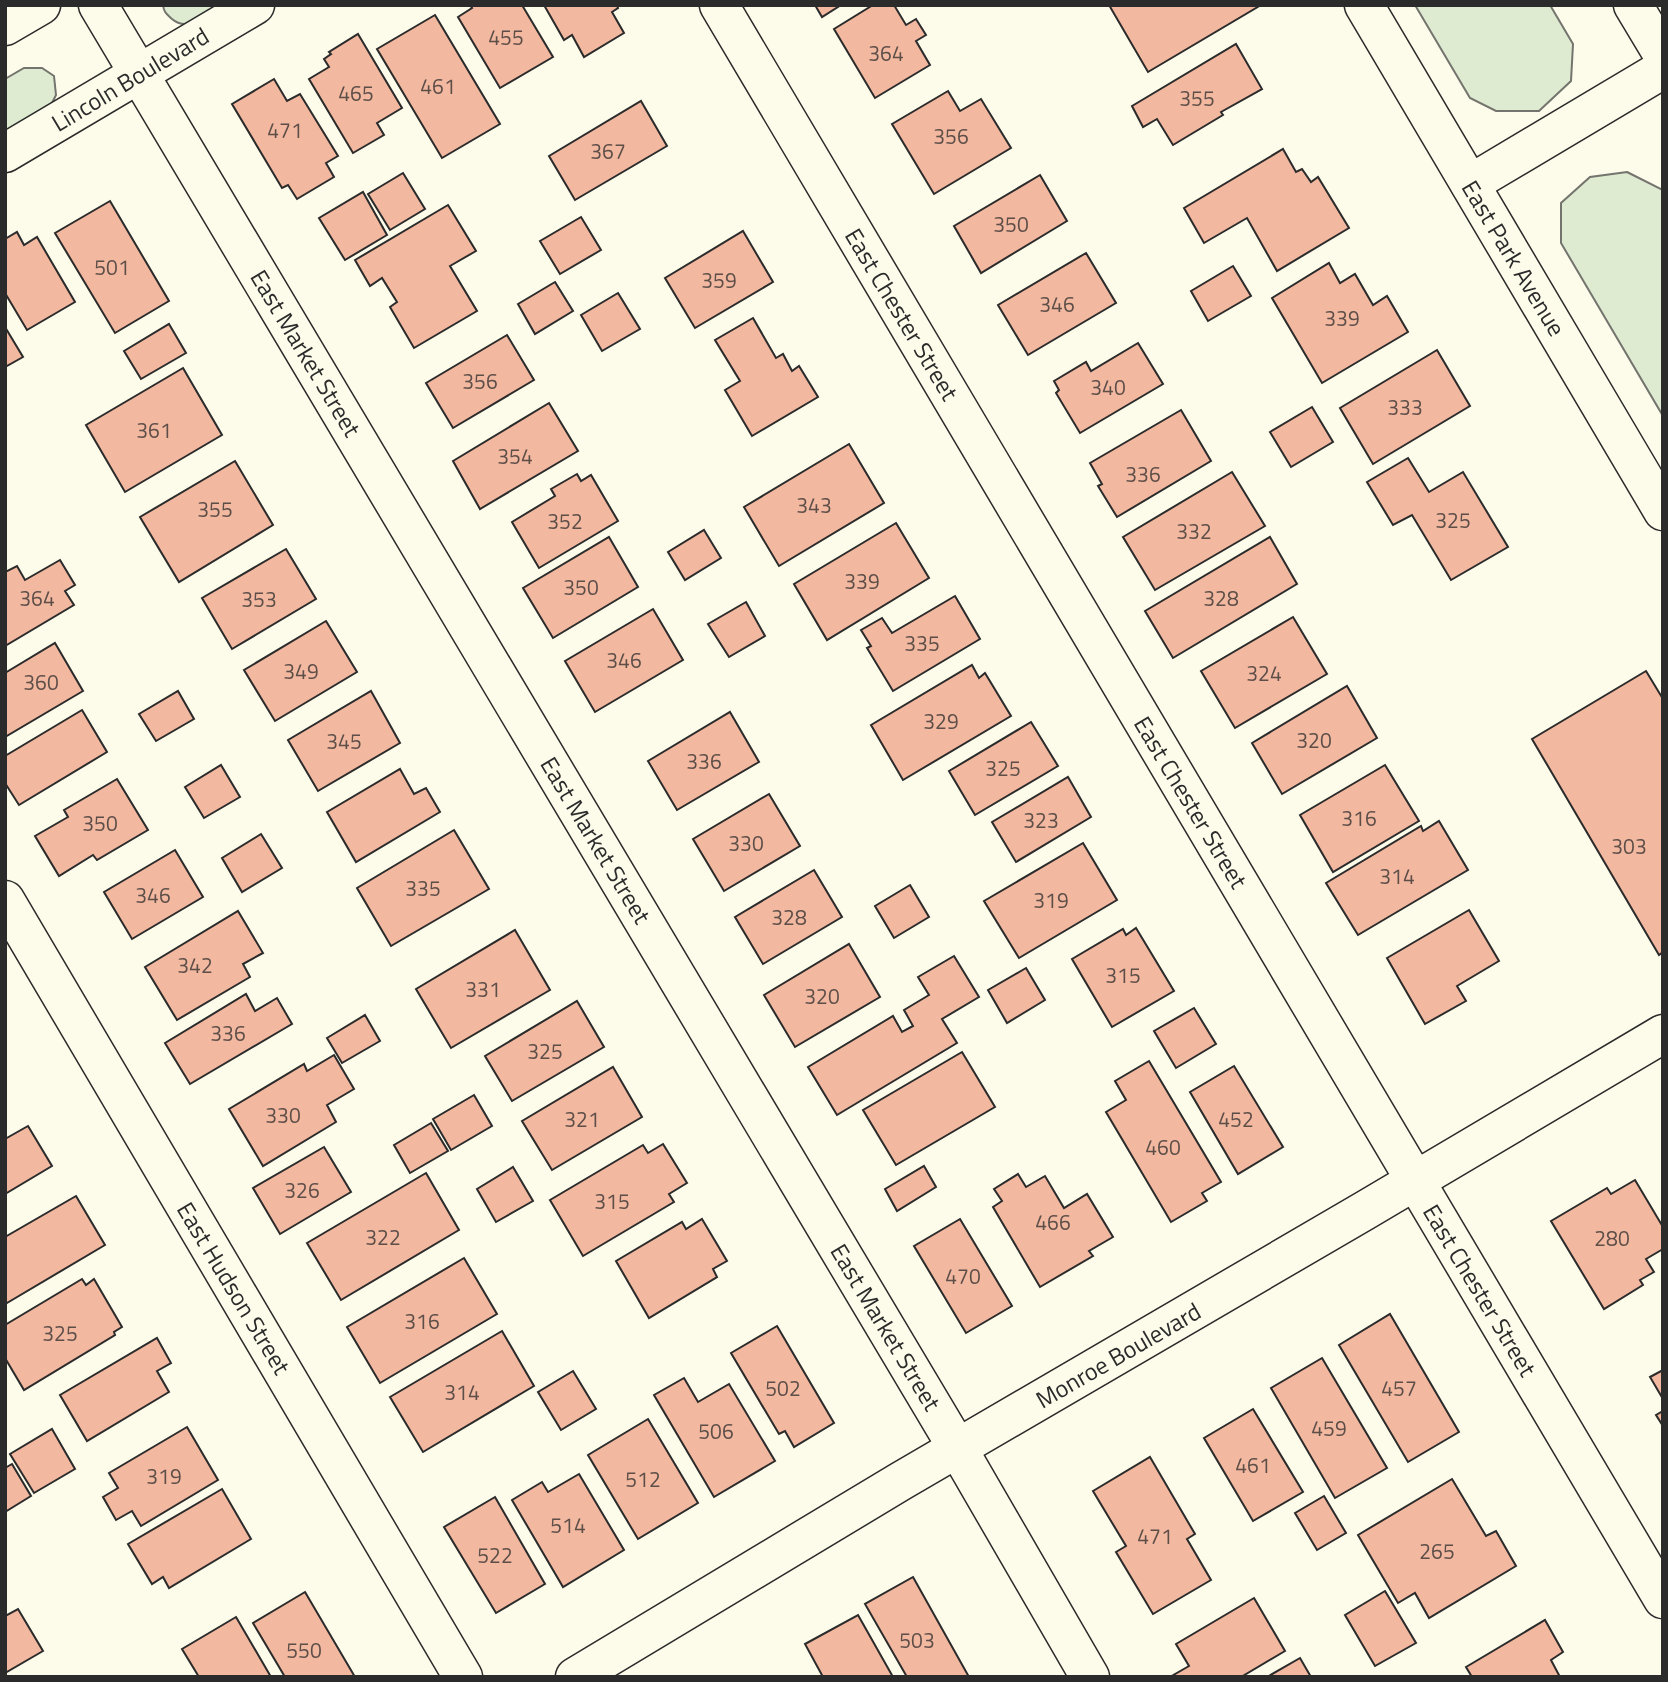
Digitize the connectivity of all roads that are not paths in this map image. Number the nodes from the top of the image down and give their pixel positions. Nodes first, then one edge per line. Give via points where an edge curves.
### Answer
1 (41, 5) edge
2 (98, 5) edge
3 (255, 5) edge
4 (719, 5) edge
5 (1364, 5) edge
6 (1633, 5) edge
7 (5, 26) edge
8 (1663, 55) edge
9 (1663, 69) edge
10 (140, 74) junction
11 (5, 153) edge
12 (1470, 184) junction
13 (1663, 510) edge
14 (5, 900) edge
15 (1663, 1034) edge
16 (1416, 1180) junction
17 (958, 1449) junction
18 (1663, 1599) edge
19 (463, 1677) edge
20 (575, 1677) edge
21 (1090, 1677) edge

1 - 7 main road
2 - 10 main road, East Market Street
3 - 10 main road, Lincoln Boulevard
4 - 16 main road, East Chester Street
5 - 12 main road, East Park Avenue
6 - 8 main road
9 - 12 main road
10 - 11 main road, Lincoln Boulevard
10 - 17 main road, East Market Street
12 - 13 main road, East Park Avenue
14 - 19 main road, East Hudson Street
15 - 16 main road, Monroe Boulevard
16 - 17 main road, Monroe Boulevard
16 - 18 main road, East Chester Street
17 - 20 main road, Monroe Boulevard
17 - 21 main road, East Market Street

